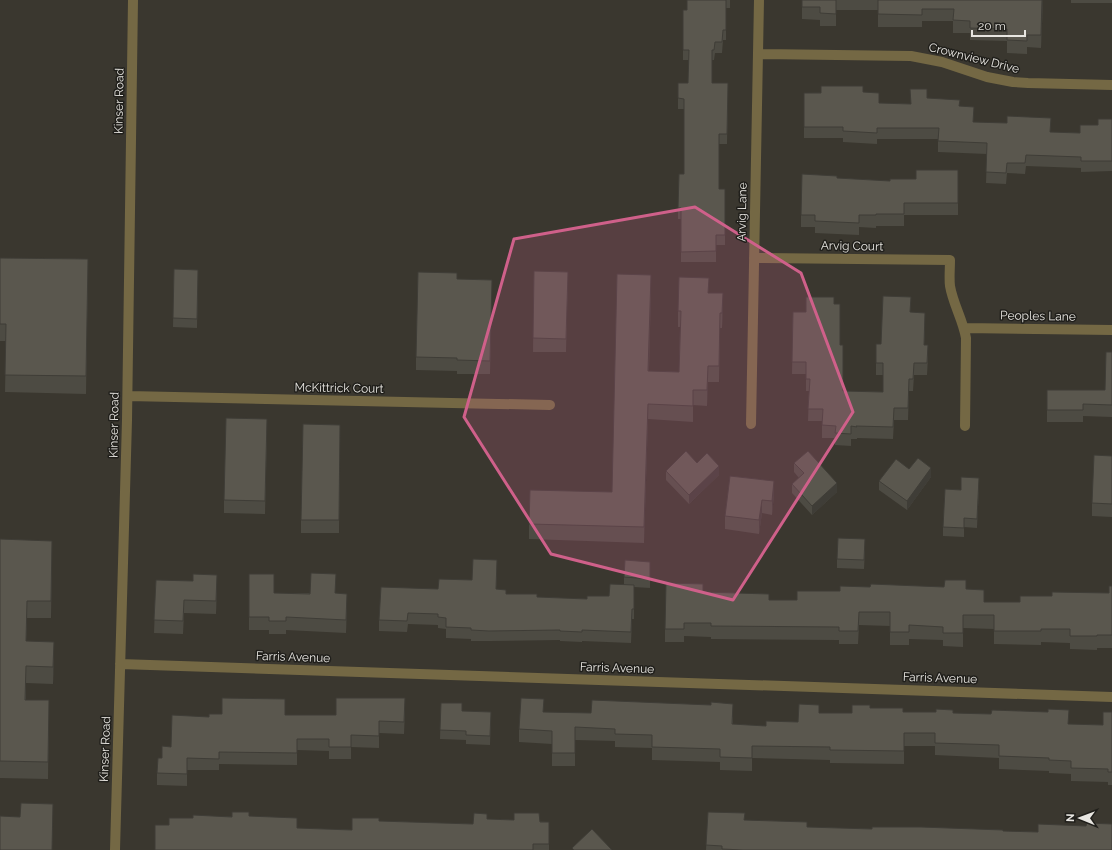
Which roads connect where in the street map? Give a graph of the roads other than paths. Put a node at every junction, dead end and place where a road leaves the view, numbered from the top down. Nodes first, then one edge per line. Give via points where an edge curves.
1 (134, 0) edge
2 (759, 0) edge
3 (758, 54) junction
4 (1112, 85) edge
5 (754, 258) junction
6 (964, 328) junction
7 (1112, 330) edge
8 (128, 396) junction
9 (550, 406) dead end
10 (751, 424) dead end
11 (965, 426) dead end
12 (120, 664) junction
13 (1112, 697) edge
14 (115, 850) edge

1 - 8 street, Kinser Road
2 - 3 street, Arvig Lane
3 - 4 street, Crownview Drive via 911,56 1013,82
3 - 5 street, Arvig Lane
5 - 6 street, Arvig Court via 950,260 950,285
5 - 10 street, Arvig Lane
6 - 7 street, Peoples Lane
6 - 11 street
8 - 9 street, McKittrick Court
8 - 12 street, Kinser Road
12 - 13 street, Farris Avenue
12 - 14 street, Kinser Road

